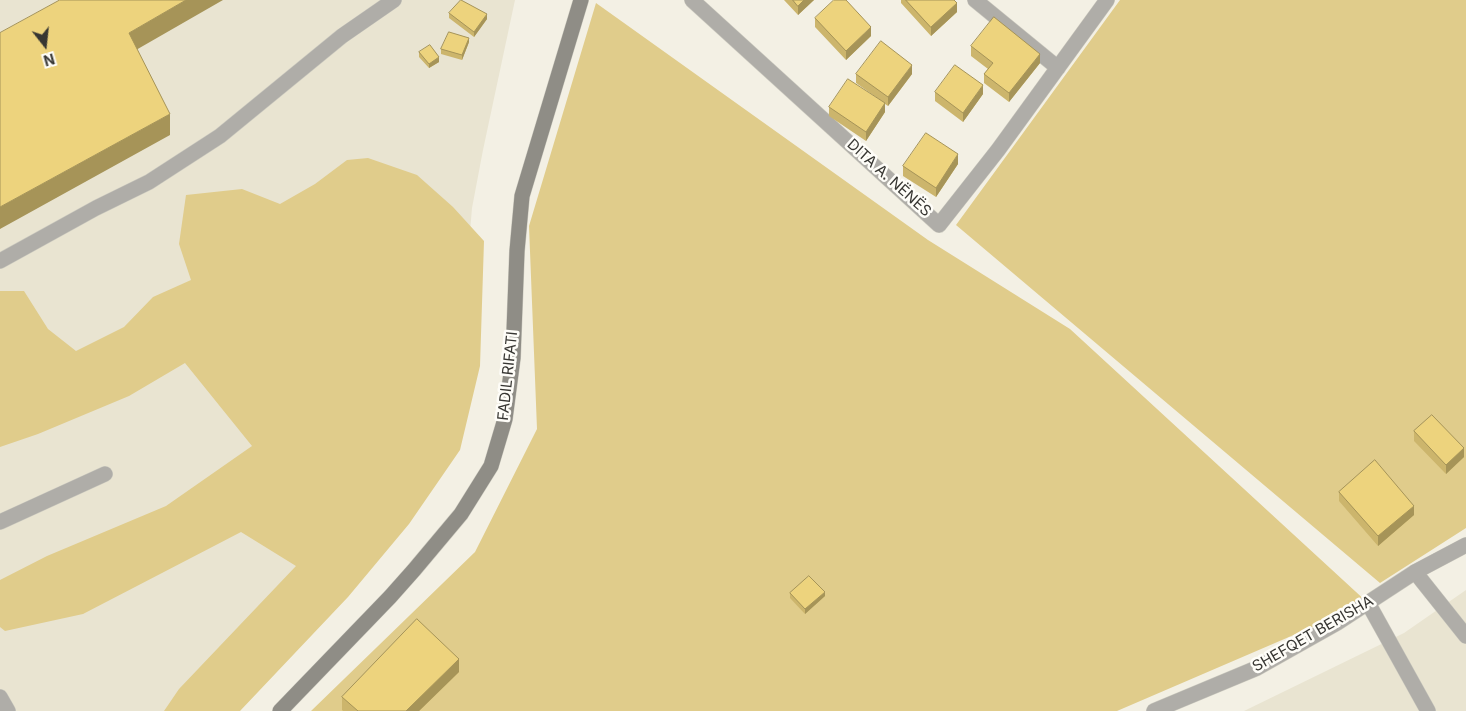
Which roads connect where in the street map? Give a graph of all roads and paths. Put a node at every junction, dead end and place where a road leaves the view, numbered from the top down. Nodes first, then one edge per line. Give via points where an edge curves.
1 (394, 0) edge
2 (581, 0) edge
3 (692, 0) edge
4 (975, 0) edge
5 (1107, 0) edge
6 (1058, 68) junction
7 (0, 261) edge
8 (105, 474) dead end
9 (0, 522) edge
10 (1466, 545) edge
11 (1415, 572) junction
12 (1368, 603) junction
13 (1466, 636) edge
14 (0, 697) edge
15 (8, 711) edge
16 (280, 711) edge
17 (1154, 711) edge
18 (1428, 711) edge

1 - 7 street via 342,36 220,136 149,182
2 - 16 street, FADIL RIFATI via 522,196 513,358 505,419 491,466 461,514 390,597
3 - 6 street, DITA A. NËNËS via 940,225
4 - 6 street
5 - 6 street, DITA A. NËNËS
8 - 9 street
10 - 11 street, SHEFQET BERISHA
11 - 12 street, SHEFQET BERISHA
11 - 13 street
12 - 17 street, SHEFQET BERISHA via 1257,668
12 - 18 street
14 - 15 street

